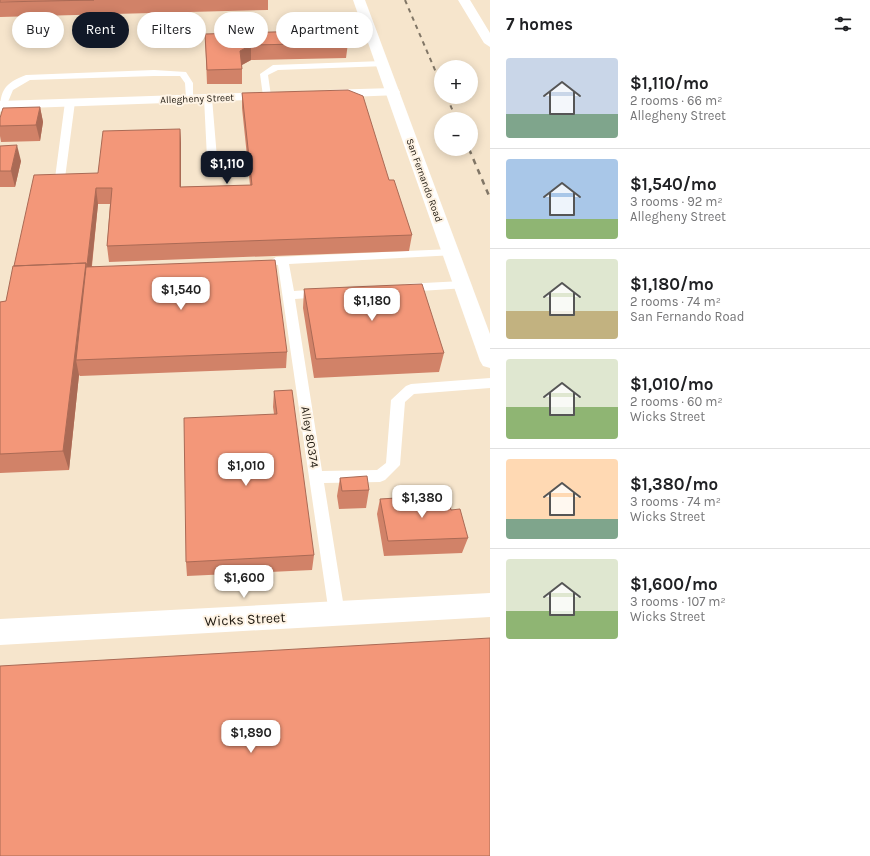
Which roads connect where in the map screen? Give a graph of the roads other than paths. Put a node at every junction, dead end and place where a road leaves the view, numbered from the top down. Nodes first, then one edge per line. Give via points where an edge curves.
1 (359, 0) edge
2 (464, 0) edge
3 (486, 29) edge
4 (490, 43) edge
5 (383, 64) junction
6 (393, 92) junction
7 (314, 94) edge
8 (267, 96) junction
9 (283, 96) edge
10 (190, 98) junction
11 (208, 98) junction
12 (70, 102) junction
13 (1, 106) edge
14 (212, 158) dead end
15 (60, 178) edge
16 (451, 253) junction
17 (284, 261) junction
18 (261, 262) edge
19 (462, 285) junction
20 (396, 289) edge
21 (334, 292) edge
22 (288, 294) junction
23 (490, 361) edge
24 (490, 383) edge
25 (316, 477) junction
26 (490, 605) edge
27 (337, 614) junction
28 (0, 632) edge

1 - 5 street, San Fernando Road
2 - 3 street
3 - 4 street
5 - 6 street, San Fernando Road
5 - 8 lane via 276,68 264,74
6 - 7 street
6 - 16 street, San Fernando Road
8 - 9 street, Allegheny Street
8 - 11 street, Allegheny Street
10 - 11 street, Allegheny Street
10 - 12 street, Allegheny Street
10 - 13 lane via 189,83 183,74 154,72 29,77 9,87
11 - 14 lane
12 - 13 street, Allegheny Street
12 - 15 lane
16 - 17 lane
16 - 19 street, San Fernando Road
17 - 18 lane
17 - 22 lane, Alley 80374
19 - 20 lane
19 - 23 street, San Fernando Road
21 - 22 lane
22 - 25 lane, Alley 80374
24 - 25 lane via 411,389 398,400 393,466 380,476
25 - 27 lane, Alley 80374
26 - 27 street, Wicks Street
27 - 28 street, Wicks Street

